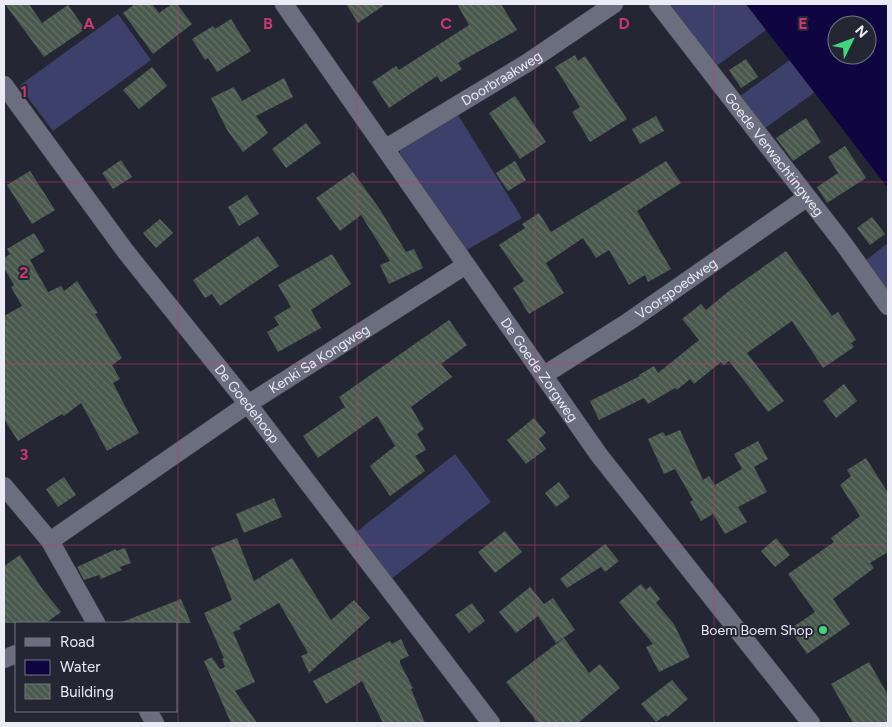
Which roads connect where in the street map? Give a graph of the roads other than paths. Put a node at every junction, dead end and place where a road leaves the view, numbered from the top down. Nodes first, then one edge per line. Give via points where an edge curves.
1 (284, 4) edge
2 (614, 4) edge
3 (658, 4) edge
4 (4, 85) edge
5 (386, 148) junction
6 (806, 198) junction
7 (466, 266) junction
8 (888, 306) edge
9 (544, 375) junction
10 (248, 404) junction
11 (4, 486) edge
12 (50, 541) junction
13 (90, 621) edge
14 (149, 712) edge
15 (155, 723) edge
16 (491, 723) edge
17 (811, 723) edge

1 - 5 street, De Goede Zorgweg
2 - 5 street, Doorbraakweg via 527,63
3 - 6 street, Goede Verwachtingweg
4 - 10 street, De Goedehoop via 126,252
5 - 7 street, De Goede Zorgweg
6 - 8 street, Goede Verwachtingweg
6 - 9 street, Voorspoedweg via 628,322
7 - 9 street, De Goede Zorgweg
7 - 10 street, Kenki Sa Kongweg
9 - 17 street, De Goede Zorgweg via 618,481
10 - 12 street, Kenki Sa Kongweg
10 - 16 street, De Goedehoop
11 - 12 street
12 - 13 street
14 - 15 street

